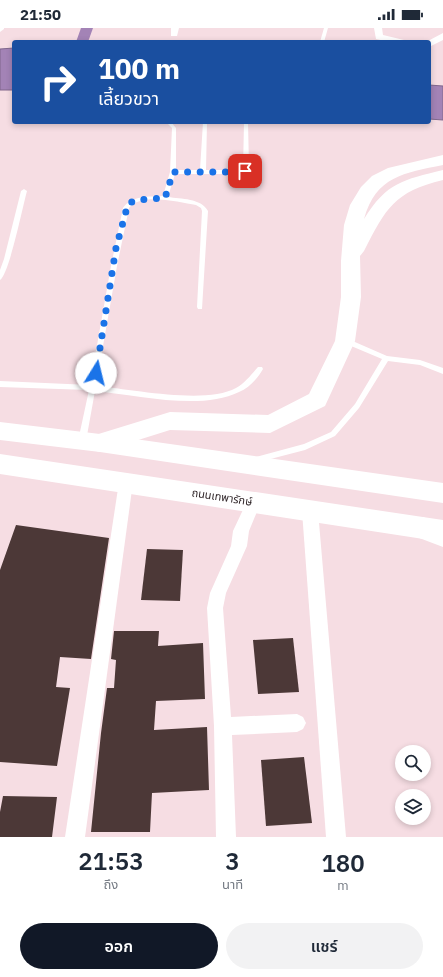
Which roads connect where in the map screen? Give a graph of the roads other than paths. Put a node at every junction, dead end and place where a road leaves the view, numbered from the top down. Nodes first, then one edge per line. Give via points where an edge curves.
1 (326, 28) edge
2 (378, 28) edge
3 (443, 36) edge
4 (323, 40) edge
5 (392, 40) edge
6 (431, 43) edge
7 (167, 124) edge
8 (205, 124) edge
9 (246, 124) edge
10 (443, 160) edge
11 (173, 172) junction
12 (203, 172) junction
13 (443, 175) edge
14 (24, 191) dead end
15 (165, 198) junction
16 (350, 261) junction
17 (0, 278) edge
18 (200, 307) dead end
19 (345, 340) junction
20 (386, 358) junction
21 (260, 369) dead end
22 (443, 371) edge
23 (0, 384) edge
24 (94, 388) junction
25 (0, 431) edge
26 (91, 442) junction
27 (239, 464) junction
28 (0, 466) edge
29 (126, 482) junction
30 (443, 493) edge
31 (254, 502) junction
32 (310, 511) junction
33 (436, 532) edge
34 (297, 723) dead end
35 (223, 726) junction
36 (75, 837) edge
37 (226, 837) edge
38 (336, 837) edge

1 - 4 lane
2 - 5 street via 379,37
3 - 6 street
7 - 11 lane via 174,128
8 - 12 lane
9 - 12 lane via 245,171
10 - 16 main road via 394,172 378,180 367,191 359,204 353,224
11 - 12 lane
11 - 15 lane
13 - 16 main road via 408,185 392,193 374,215
14 - 17 lane
15 - 18 lane via 198,204 205,211
15 - 24 lane via 136,200 126,208 116,248
16 - 19 main road via 351,297
19 - 20 lane
19 - 26 main road via 317,400 270,424 170,421
20 - 22 lane via 420,363
20 - 27 lane via 357,406 333,434 305,447
21 - 24 lane via 248,383 235,391 210,398
23 - 24 lane
24 - 26 lane
25 - 26 main road
26 - 27 main road
27 - 30 main road
28 - 29 main road, ถนนเทพารักษ์
29 - 31 main road, ถนนเทพารักษ์
29 - 36 street
31 - 32 main road, ถนนเทพารักษ์
31 - 35 street via 241,531 239,546 218,593 215,608
32 - 33 main road, ถนนเทพารักษ์
32 - 38 street
34 - 35 street
35 - 37 street

